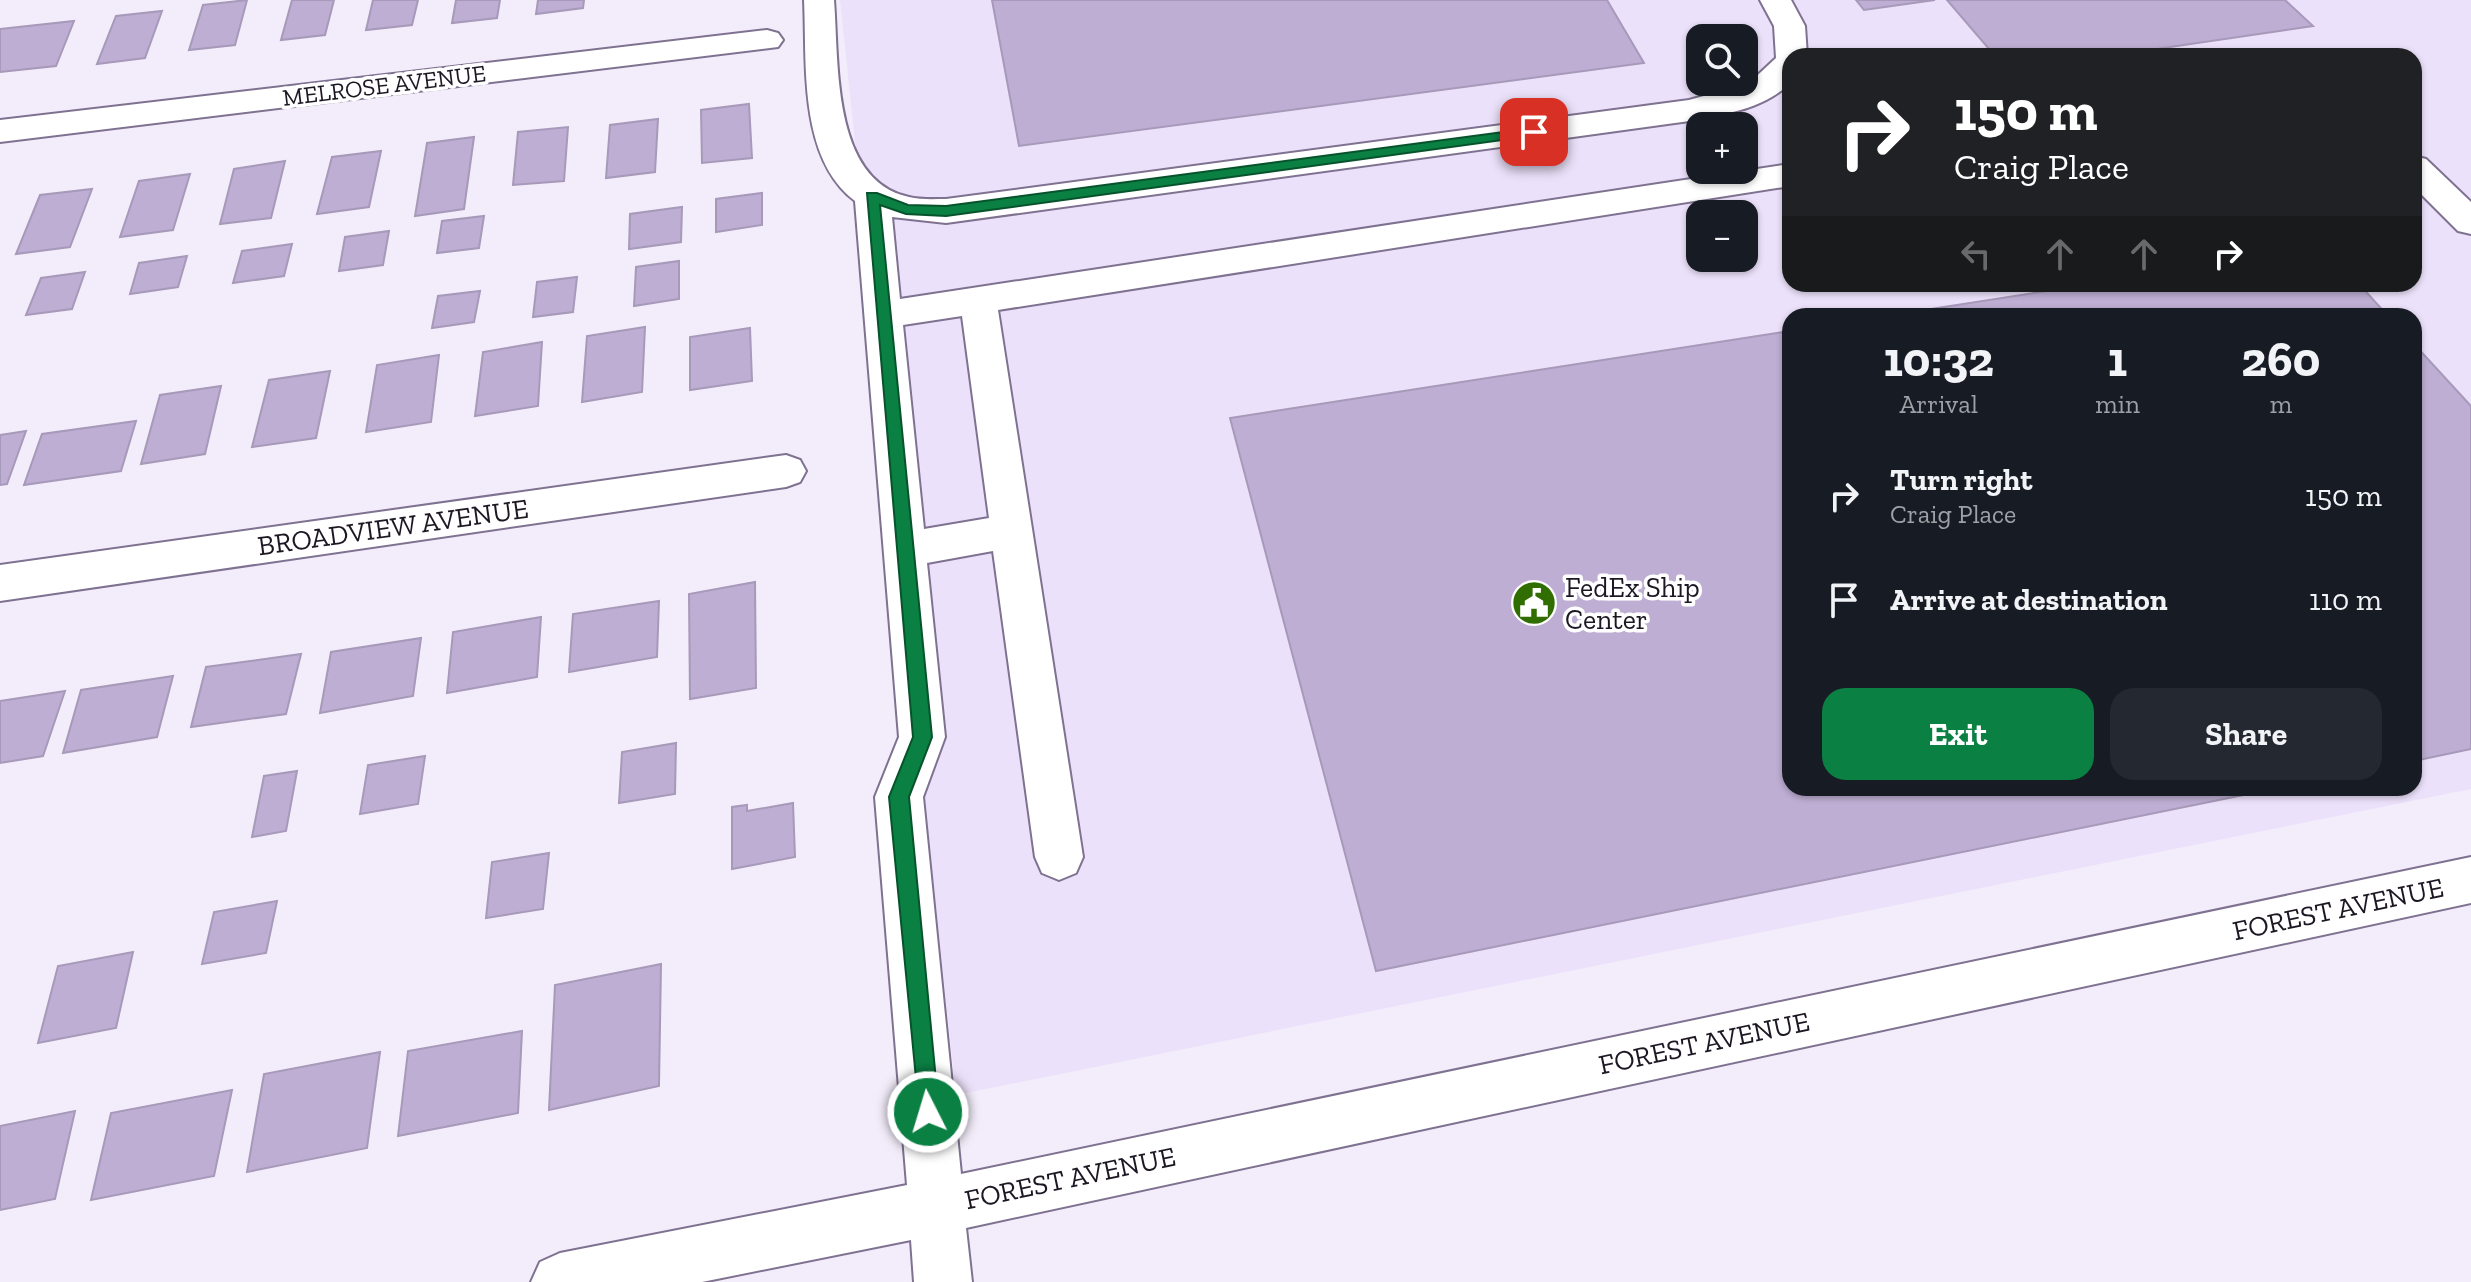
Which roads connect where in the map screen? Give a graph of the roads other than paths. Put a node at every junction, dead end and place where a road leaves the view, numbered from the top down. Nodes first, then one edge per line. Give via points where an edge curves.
1 (819, 0) edge
2 (1775, 0) edge
3 (767, 40) dead end
4 (1791, 48) edge
5 (1782, 70) edge
6 (0, 131) edge
7 (2422, 175) edge
8 (1782, 176) edge
9 (872, 196) junction
10 (2471, 222) edge
11 (978, 301) junction
12 (883, 315) junction
13 (786, 471) dead end
14 (1012, 531) junction
15 (904, 550) junction
16 (0, 583) edge
17 (1059, 857) dead end
18 (2469, 884) edge
19 (937, 1207) junction
20 (560, 1282) edge
21 (943, 1282) edge

1 - 9 street via 830,126 853,181
2 - 4 street via 1787,16
3 - 6 street, MELROSE AVENUE
5 - 9 street via 1756,94 1689,111 962,209 906,209
7 - 10 street
8 - 11 street
9 - 12 street
11 - 12 street
11 - 14 street
12 - 15 street
13 - 16 street, BROADVIEW AVENUE
14 - 15 street
14 - 17 street
15 - 19 street via 922,737 899,797
18 - 19 street, FOREST AVENUE
19 - 20 street, FOREST AVENUE
19 - 21 street

